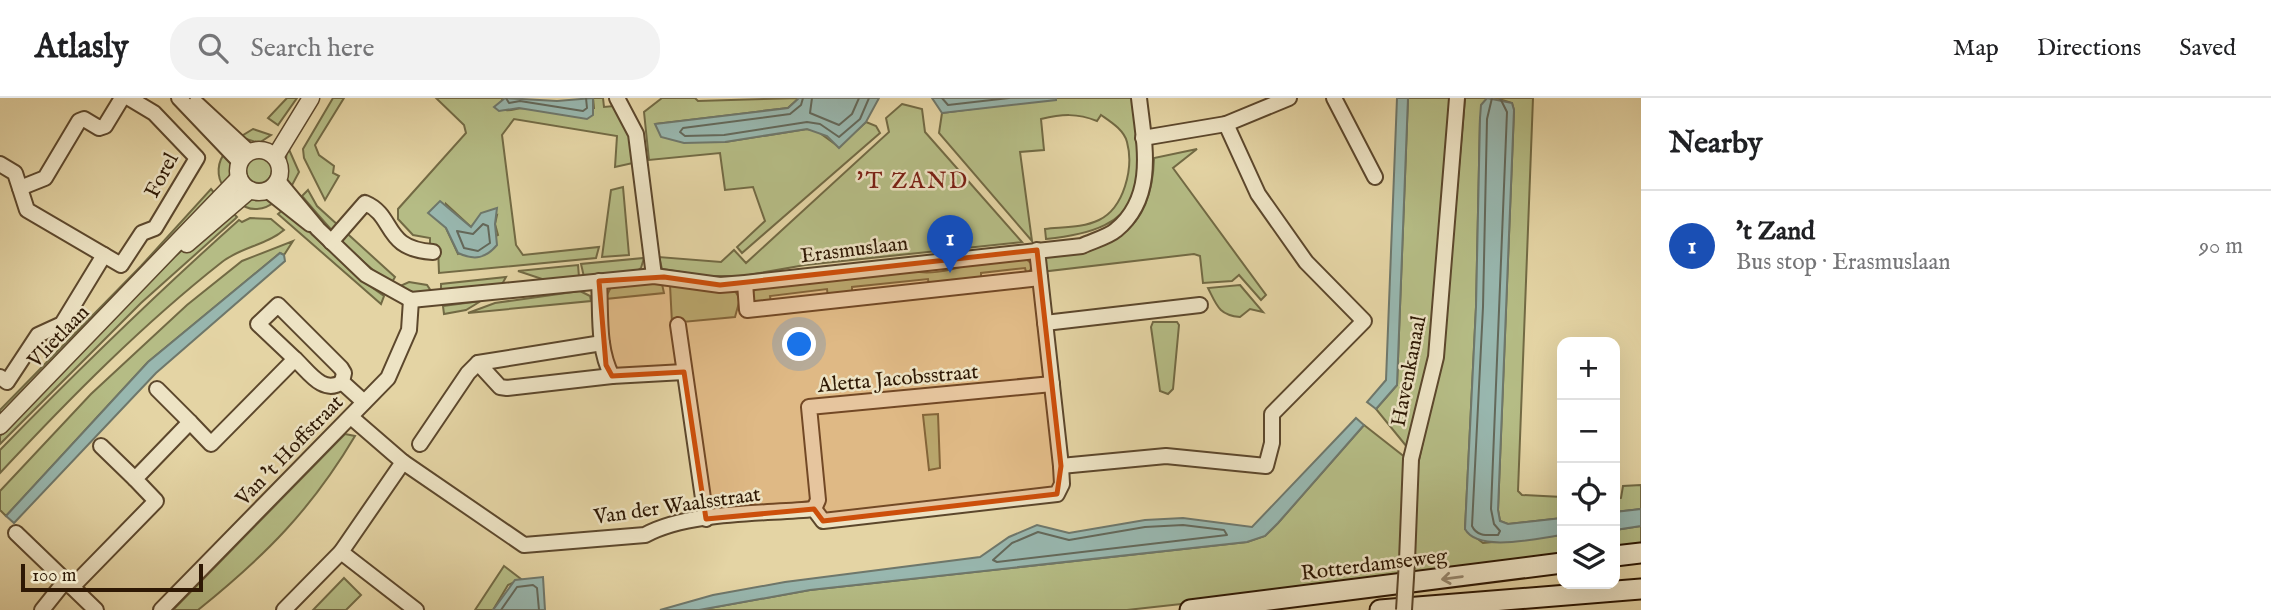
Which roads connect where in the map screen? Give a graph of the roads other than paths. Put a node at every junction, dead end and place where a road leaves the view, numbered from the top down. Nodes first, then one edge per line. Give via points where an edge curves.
1 (122, 98) edge
2 (129, 98) edge
3 (179, 98) edge
4 (190, 98) edge
5 (301, 98) edge
6 (311, 98) edge
7 (617, 98) edge
8 (1139, 98) edge
9 (1289, 98) edge
10 (1334, 98) edge
11 (1457, 98) edge
12 (1226, 124) junction
13 (1143, 138) junction
14 (253, 165) junction
15 (1, 166) edge
16 (1375, 177) dead end
17 (273, 185) junction
18 (20, 188) junction
19 (331, 242) junction
20 (1037, 250) junction
21 (433, 252) dead end
22 (104, 255) junction
23 (653, 276) junction
24 (1040, 278) junction
25 (599, 281) junction
26 (745, 283) junction
27 (411, 300) junction
28 (1200, 305) dead end
29 (1045, 323) junction
30 (678, 325) dead end
31 (602, 343) junction
32 (295, 359) junction
33 (478, 363) junction
34 (684, 372) junction
35 (612, 376) junction
36 (0, 377) edge
37 (342, 382) junction
38 (1052, 384) junction
39 (157, 389) dead end
40 (364, 402) junction
41 (351, 417) junction
42 (190, 422) junction
43 (0, 425) edge
44 (420, 444) dead end
45 (101, 446) dead end
46 (403, 463) junction
47 (1061, 466) junction
48 (135, 479) junction
49 (814, 509) junction
50 (706, 519) junction
51 (16, 533) dead end
52 (341, 552) junction
53 (1641, 553) edge
54 (1620, 555) edge
55 (1557, 564) edge
56 (69, 583) junction
57 (1641, 589) edge
58 (42, 610) edge
59 (96, 610) edge
60 (161, 610) edge
61 (284, 610) edge
62 (416, 610) edge
63 (1190, 610) edge
64 (1380, 610) edge
65 (1404, 610) edge

1 - 18 street via 105,126 79,121 45,178
2 - 22 street, Forel via 154,113 197,158 155,228 142,233 121,265
3 - 14 street
4 - 14 street
5 - 14 street, Vlietlaan
6 - 14 street, Vlietlaan
7 - 23 street via 636,134
8 - 13 street, Erasmuslaan
9 - 12 street
10 - 16 street
11 - 65 street, Havenkanaal, bridge via 1436,357 1411,459
12 - 13 street
12 - 47 street via 1258,194 1306,262 1364,321 1272,415 1266,466 1166,456
13 - 20 street, Erasmuslaan via 1146,179 1134,208 1116,231 1082,246
14 - 17 street
14 - 17 street via 280,168
14 - 43 street, Vlietlaan
15 - 18 street via 15,173
17 - 19 street via 304,222
18 - 22 street via 27,210
19 - 21 street via 365,203 376,209 403,246
19 - 27 street via 366,275
20 - 24 street
20 - 26 street, Erasmuslaan
22 - 36 street via 62,324 38,335 7,382
23 - 25 street, Erasmuslaan
23 - 26 street, Erasmuslaan via 720,285
24 - 26 street via 747,310
24 - 29 street
25 - 27 street, Erasmuslaan
25 - 31 street
27 - 40 street, Van 't Hoffstraat via 403,349 388,378
28 - 29 street
29 - 38 street
30 - 34 street
31 - 33 street
31 - 35 street
32 - 37 street via 324,387 334,388
32 - 37 street via 258,324 278,304 341,368
32 - 42 street via 211,444
33 - 35 street via 499,387 508,388
33 - 44 street
34 - 35 street
34 - 50 street
37 - 40 street
38 - 47 street
38 - 49 street, Aletta Jacobsstraat via 809,407 818,500
39 - 42 street
40 - 41 street, Van 't Hoffstraat
41 - 46 street, Van der Waalsstraat
41 - 60 street, Van 't Hoffstraat
42 - 48 street
45 - 48 street
46 - 50 street, Van der Waalsstraat via 524,545 645,535
46 - 52 street
47 - 49 street, Van der Waalsstraat via 1062,484 1057,494 1041,497 823,521
48 - 56 street via 156,501
49 - 50 street, Van der Waalsstraat
51 - 56 street
52 - 61 street
52 - 62 street
53 - 54 main road
55 -> 63 main road, Rotterdamseweg
56 - 58 street
56 - 59 street
57 - 64 main road

